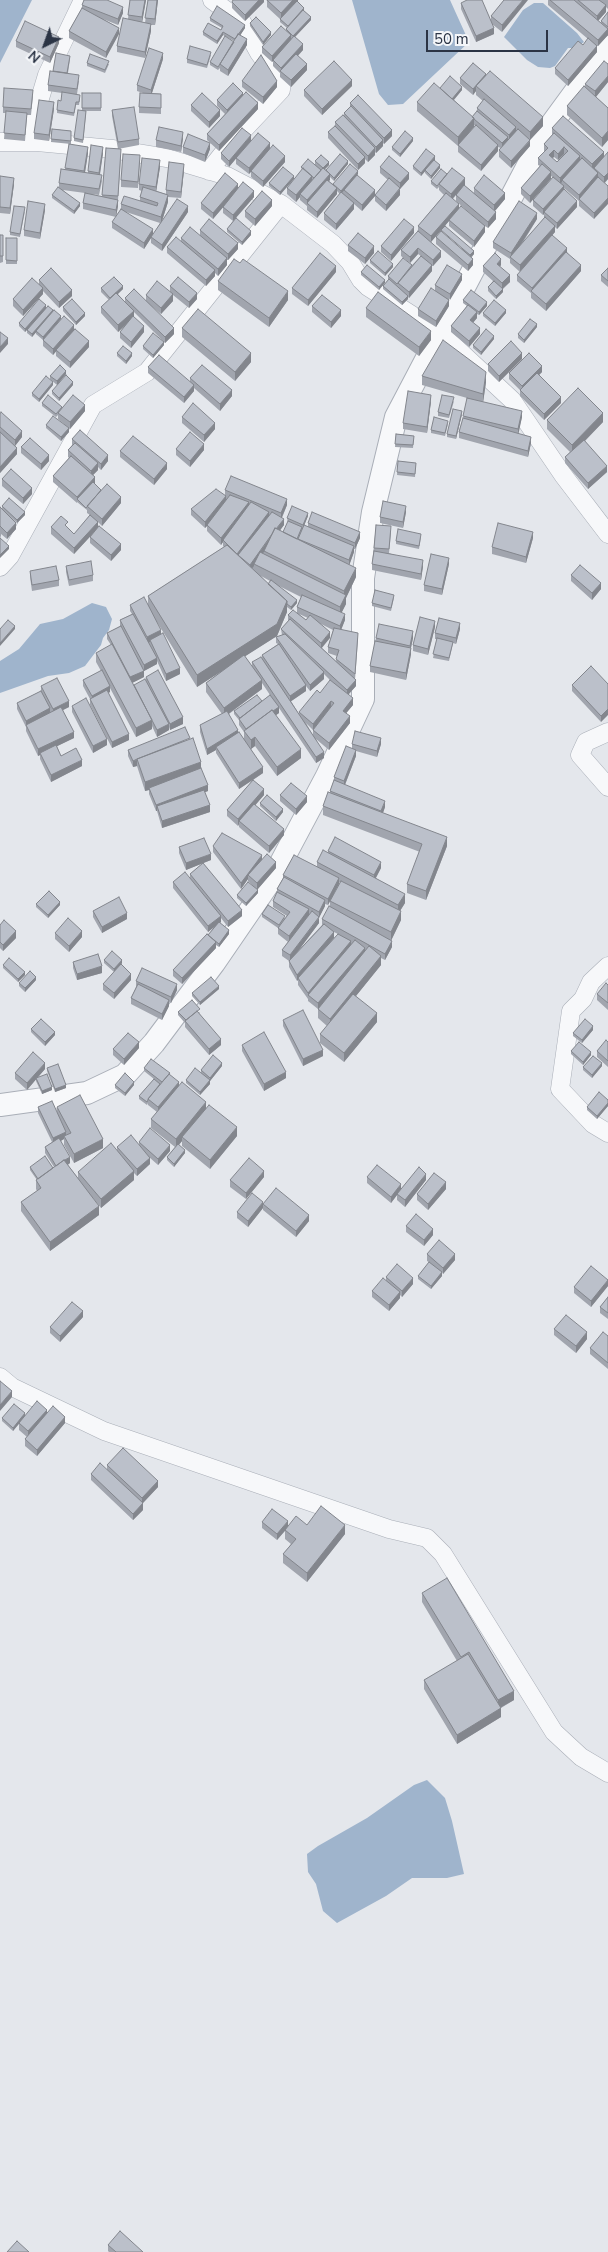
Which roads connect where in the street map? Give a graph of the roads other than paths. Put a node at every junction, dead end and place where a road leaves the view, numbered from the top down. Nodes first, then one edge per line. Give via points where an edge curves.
1 (83, 0) edge
2 (212, 0) edge
3 (608, 47) edge
4 (0, 142) edge
5 (27, 142) junction
6 (209, 171) junction
7 (281, 204) junction
8 (440, 333) junction
9 (608, 534) edge
10 (0, 567) edge
11 (608, 732) edge
12 (608, 787) edge
13 (608, 966) edge
14 (0, 1105) edge
15 (608, 1133) edge
16 (0, 1377) edge
17 (608, 1773) edge

1 - 5 street via 47,75
2 - 6 street via 242,22 280,83 281,90
3 - 8 street via 545,133
4 - 5 street
5 - 6 street via 112,149 167,158
6 - 7 street via 227,176
7 - 8 street via 333,244 368,287
7 - 10 street via 147,372 93,405 10,556
8 - 9 street via 512,400
8 - 14 street via 396,417 373,512 363,578 363,699 275,874 214,963 154,1043 125,1075 87,1093
11 - 12 street via 586,742 580,755
13 - 15 street via 591,982 583,999 571,1011 560,1089 593,1124
16 - 17 street via 104,1431 388,1529 427,1538 443,1554 554,1732 581,1757

